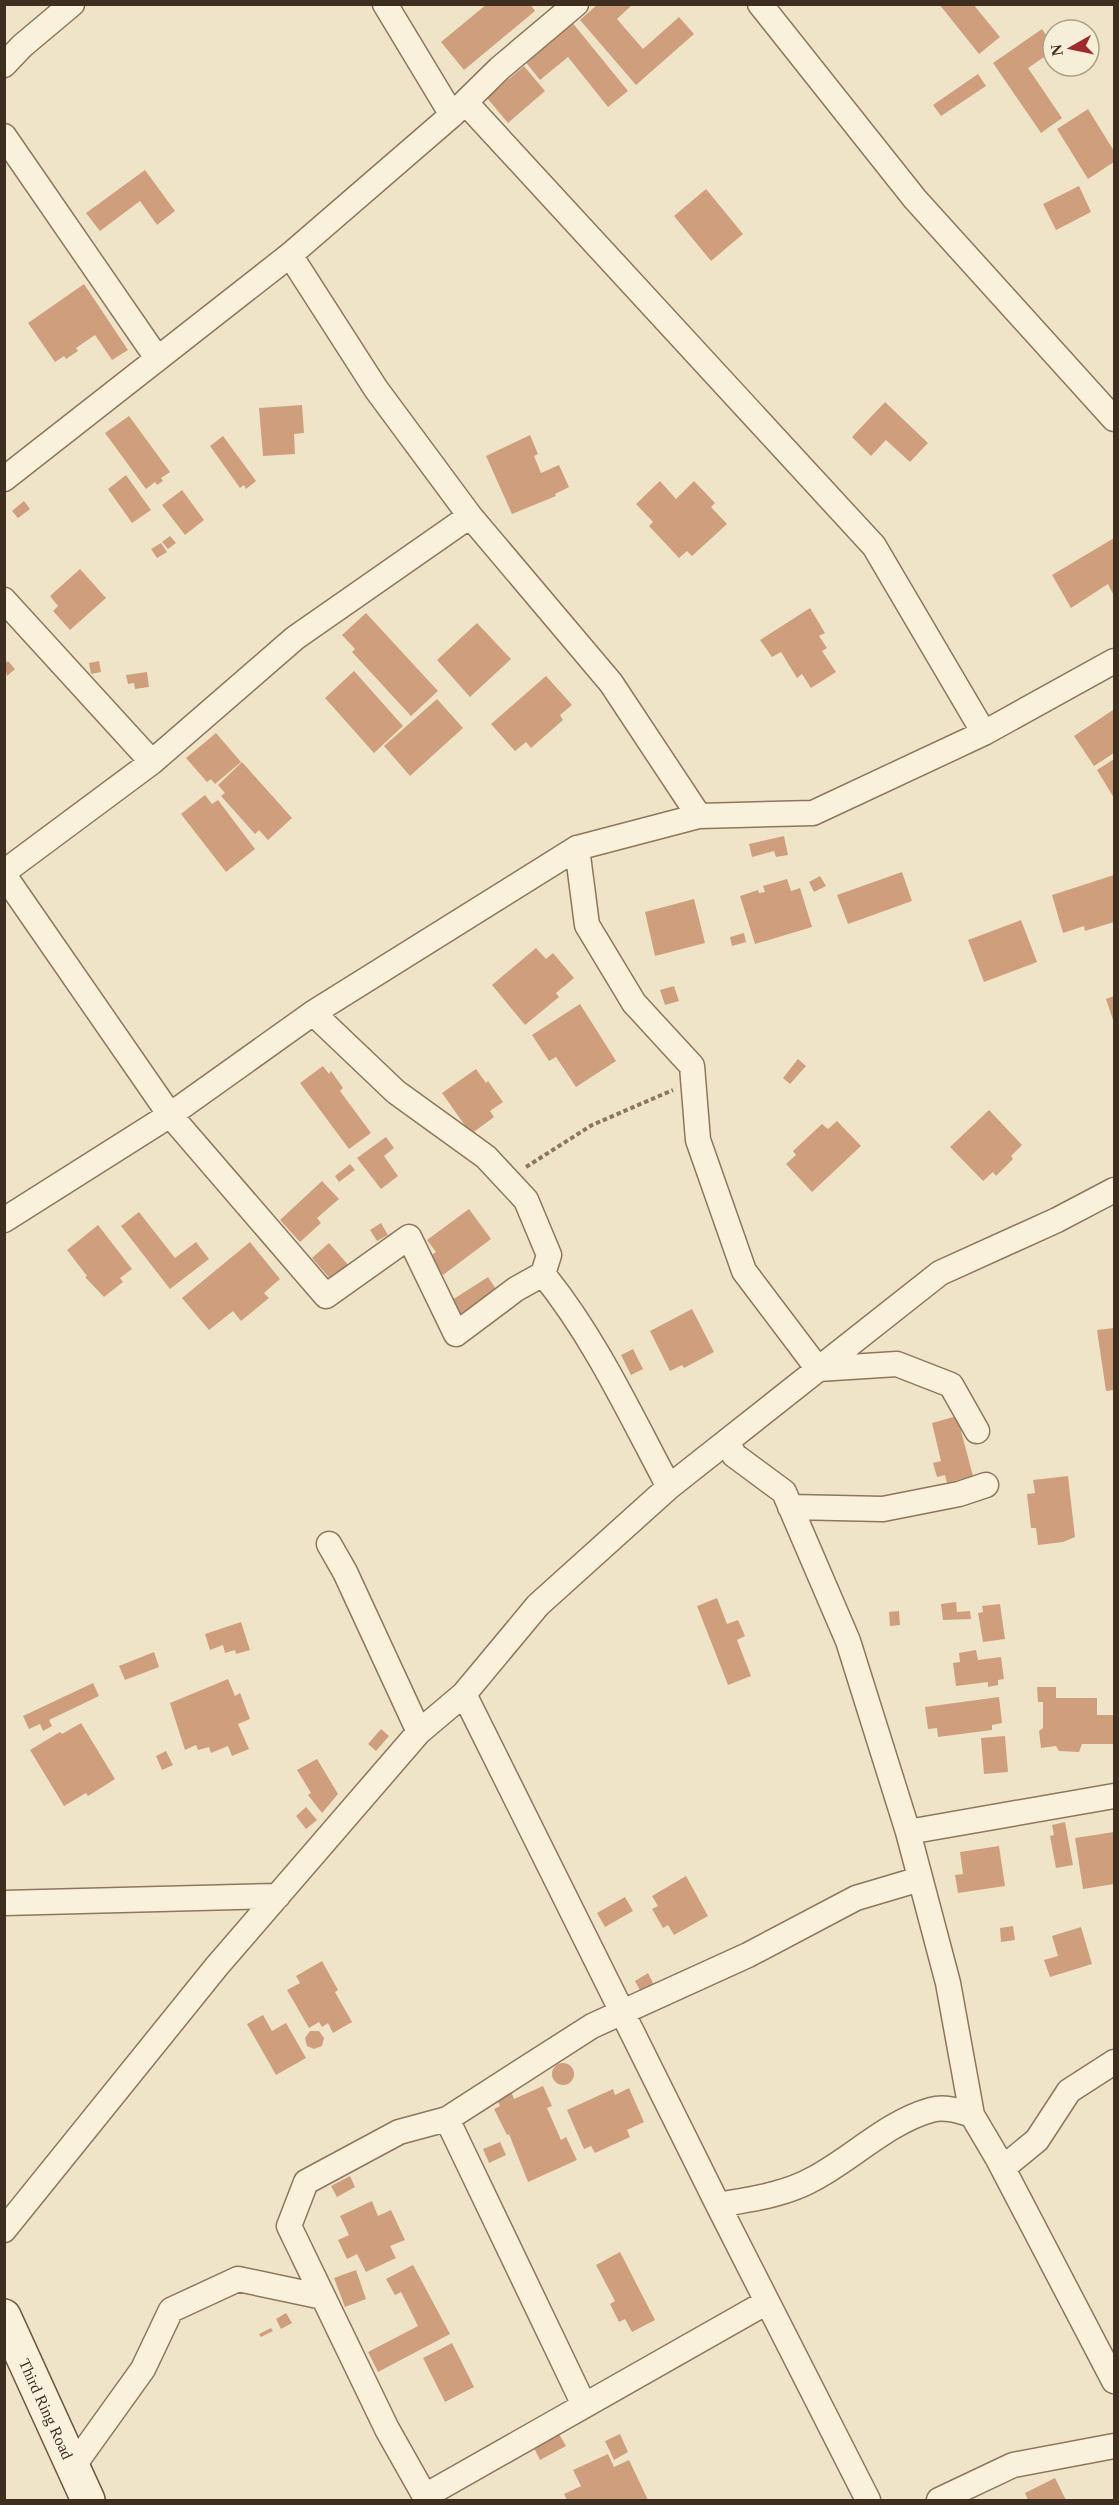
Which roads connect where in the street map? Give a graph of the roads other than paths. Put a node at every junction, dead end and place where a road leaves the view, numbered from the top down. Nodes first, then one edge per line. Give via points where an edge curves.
1 (72, 4) edge
2 (385, 4) edge
3 (576, 4) edge
4 (760, 4) edge
5 (4, 65) edge
6 (459, 109) junction
7 (4, 136) edge
8 (290, 255) junction
9 (158, 358) junction
10 (1114, 419) edge
11 (4, 479) edge
12 (470, 516) junction
13 (4, 600) edge
14 (1114, 661) edge
15 (984, 733) junction
16 (152, 762) junction
17 (699, 816) junction
18 (577, 848) junction
19 (4, 874) edge
20 (313, 1013) junction
21 (170, 1115) junction
22 (1114, 1190) edge
23 (4, 1220) edge
24 (543, 1274) junction
25 (818, 1369) junction
26 (977, 1431) dead end
27 (728, 1442) junction
28 (986, 1485) dead end
29 (669, 1487) junction
30 (790, 1507) junction
31 (329, 1544) dead end
32 (464, 1694) junction
33 (419, 1732) junction
34 (1114, 1796) edge
35 (908, 1832) junction
36 (920, 1879) junction
37 (278, 1896) junction
38 (4, 1903) edge
39 (622, 2014) junction
40 (1114, 2062) edge
41 (972, 2115) junction
42 (447, 2119) junction
43 (1003, 2168) junction
44 (718, 2205) junction
45 (4, 2230) edge
46 (323, 2297) junction
47 (767, 2302) junction
48 (4, 2316) edge
49 (1114, 2381) edge
50 (584, 2405) junction
51 (1114, 2446) edge
52 (72, 2468) junction
53 (426, 2498) edge
54 (88, 2500) edge
55 (868, 2500) edge
56 (939, 2500) edge

1 - 5 street
2 - 6 street
3 - 6 street via 500,68
4 - 10 street via 915,199
6 - 8 street
6 - 15 street via 874,546
7 - 9 street
8 - 9 street
8 - 12 street via 376,389
9 - 11 street
12 - 16 street via 295,639
12 - 17 street via 611,683
13 - 16 street
14 - 15 street
15 - 17 street via 813,813
16 - 19 street
17 - 18 street
18 - 20 street
18 - 25 street via 587,925 634,1004 692,1066 698,1140 744,1271
19 - 21 street
20 - 21 street
20 - 24 street via 396,1092 486,1157 526,1200 549,1255
21 - 23 street
21 - 24 street via 326,1296 409,1237 456,1334
22 - 25 street via 1057,1221 940,1273
24 - 29 street via 604,1364
25 - 26 street via 897,1364 951,1385
25 - 27 street
27 - 29 street
27 - 30 street via 734,1455 784,1492
28 - 30 street via 883,1509
29 - 32 street via 538,1605
30 - 35 street via 848,1641
31 - 33 street
32 - 33 street
32 - 39 street
33 - 37 street
34 - 35 street
35 - 36 street
36 - 39 street via 856,1898 748,1955
36 - 41 street via 948,1983
37 - 38 street
37 - 45 street via 216,1966
39 - 42 street via 592,2026
39 - 44 street
40 - 43 street via 1069,2091 1037,2140
41 - 43 street
41 - 44 street via 932,2109 892,2128 816,2178 782,2193
42 - 46 street via 399,2132 306,2182 289,2226
42 - 50 street
43 - 49 street
44 - 47 street
46 - 52 street via 238,2279 171,2310 143,2369
46 - 53 street via 387,2430
47 - 50 street
47 - 55 street
48 - 52 street, Third Ring Road
50 - 53 street
51 - 56 street via 1013,2465
52 - 54 street, Third Ring Road

